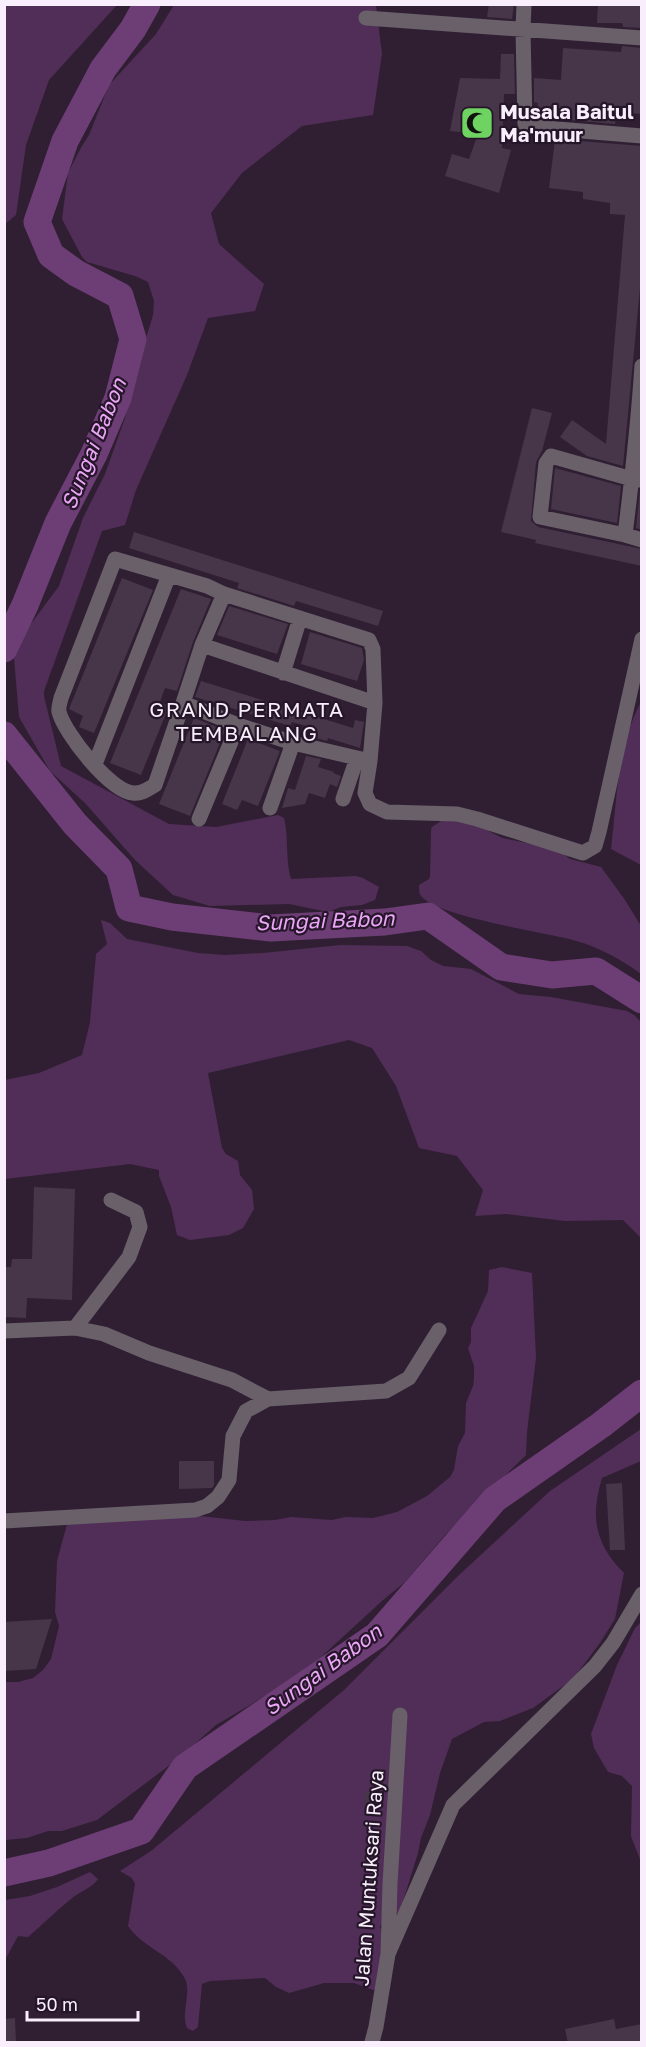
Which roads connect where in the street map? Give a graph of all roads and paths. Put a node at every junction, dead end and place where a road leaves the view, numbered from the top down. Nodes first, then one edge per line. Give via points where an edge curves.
1 (407, 4) edge
2 (524, 4) edge
3 (366, 18) dead end
4 (404, 20) junction
5 (523, 30) junction
6 (642, 38) edge
7 (642, 136) edge
8 (642, 366) edge
9 (639, 444) edge
10 (637, 480) edge
11 (625, 535) junction
12 (642, 540) edge
13 (169, 575) junction
14 (224, 594) junction
15 (300, 618) junction
16 (642, 639) edge
17 (202, 645) junction
18 (283, 673) junction
19 (183, 703) junction
20 (375, 703) junction
21 (238, 724) junction
22 (293, 742) junction
23 (364, 759) junction
24 (95, 764) junction
25 (343, 799) dead end
26 (270, 808) dead end
27 (199, 819) dead end
28 (111, 1200) dead end
29 (75, 1328) junction
30 (439, 1330) dead end
31 (4, 1331) edge
32 (268, 1399) junction
33 (4, 1521) edge
34 (642, 1594) edge
35 (400, 1715) dead end
36 (388, 1954) junction
37 (372, 2043) edge

1 - 4 street
2 - 5 street
3 - 4 street
4 - 5 street
5 - 6 street
5 - 7 street via 525,124
8 - 9 street
9 - 10 street
10 - 11 street
10 - 11 street via 554,455 546,463 540,517
11 - 12 street
13 - 14 street
13 - 24 street
13 - 24 street via 115,559 110,570 59,710 74,743
14 - 15 street
14 - 17 street
15 - 18 street
15 - 20 street via 369,640 373,649
16 - 23 street via 599,832 595,846 583,853 457,814 387,812 370,804 365,793
17 - 18 street
17 - 19 street
18 - 20 street
19 - 21 street
19 - 24 street via 155,785 145,792 132,793 114,784
20 - 23 street
21 - 22 street
21 - 27 street
22 - 23 street
22 - 26 street
23 - 25 street
28 - 29 street via 136,1212 140,1227 129,1257
29 - 31 street
29 - 32 street via 104,1334 232,1380
30 - 32 street via 409,1378 386,1391
32 - 33 street via 246,1411 239,1422 232,1437 229,1480 207,1506
34 - 36 street via 595,1666 453,1805
35 - 36 street, Jalan Muntuksari Raya
36 - 37 street, Jalan Muntuksari Raya

